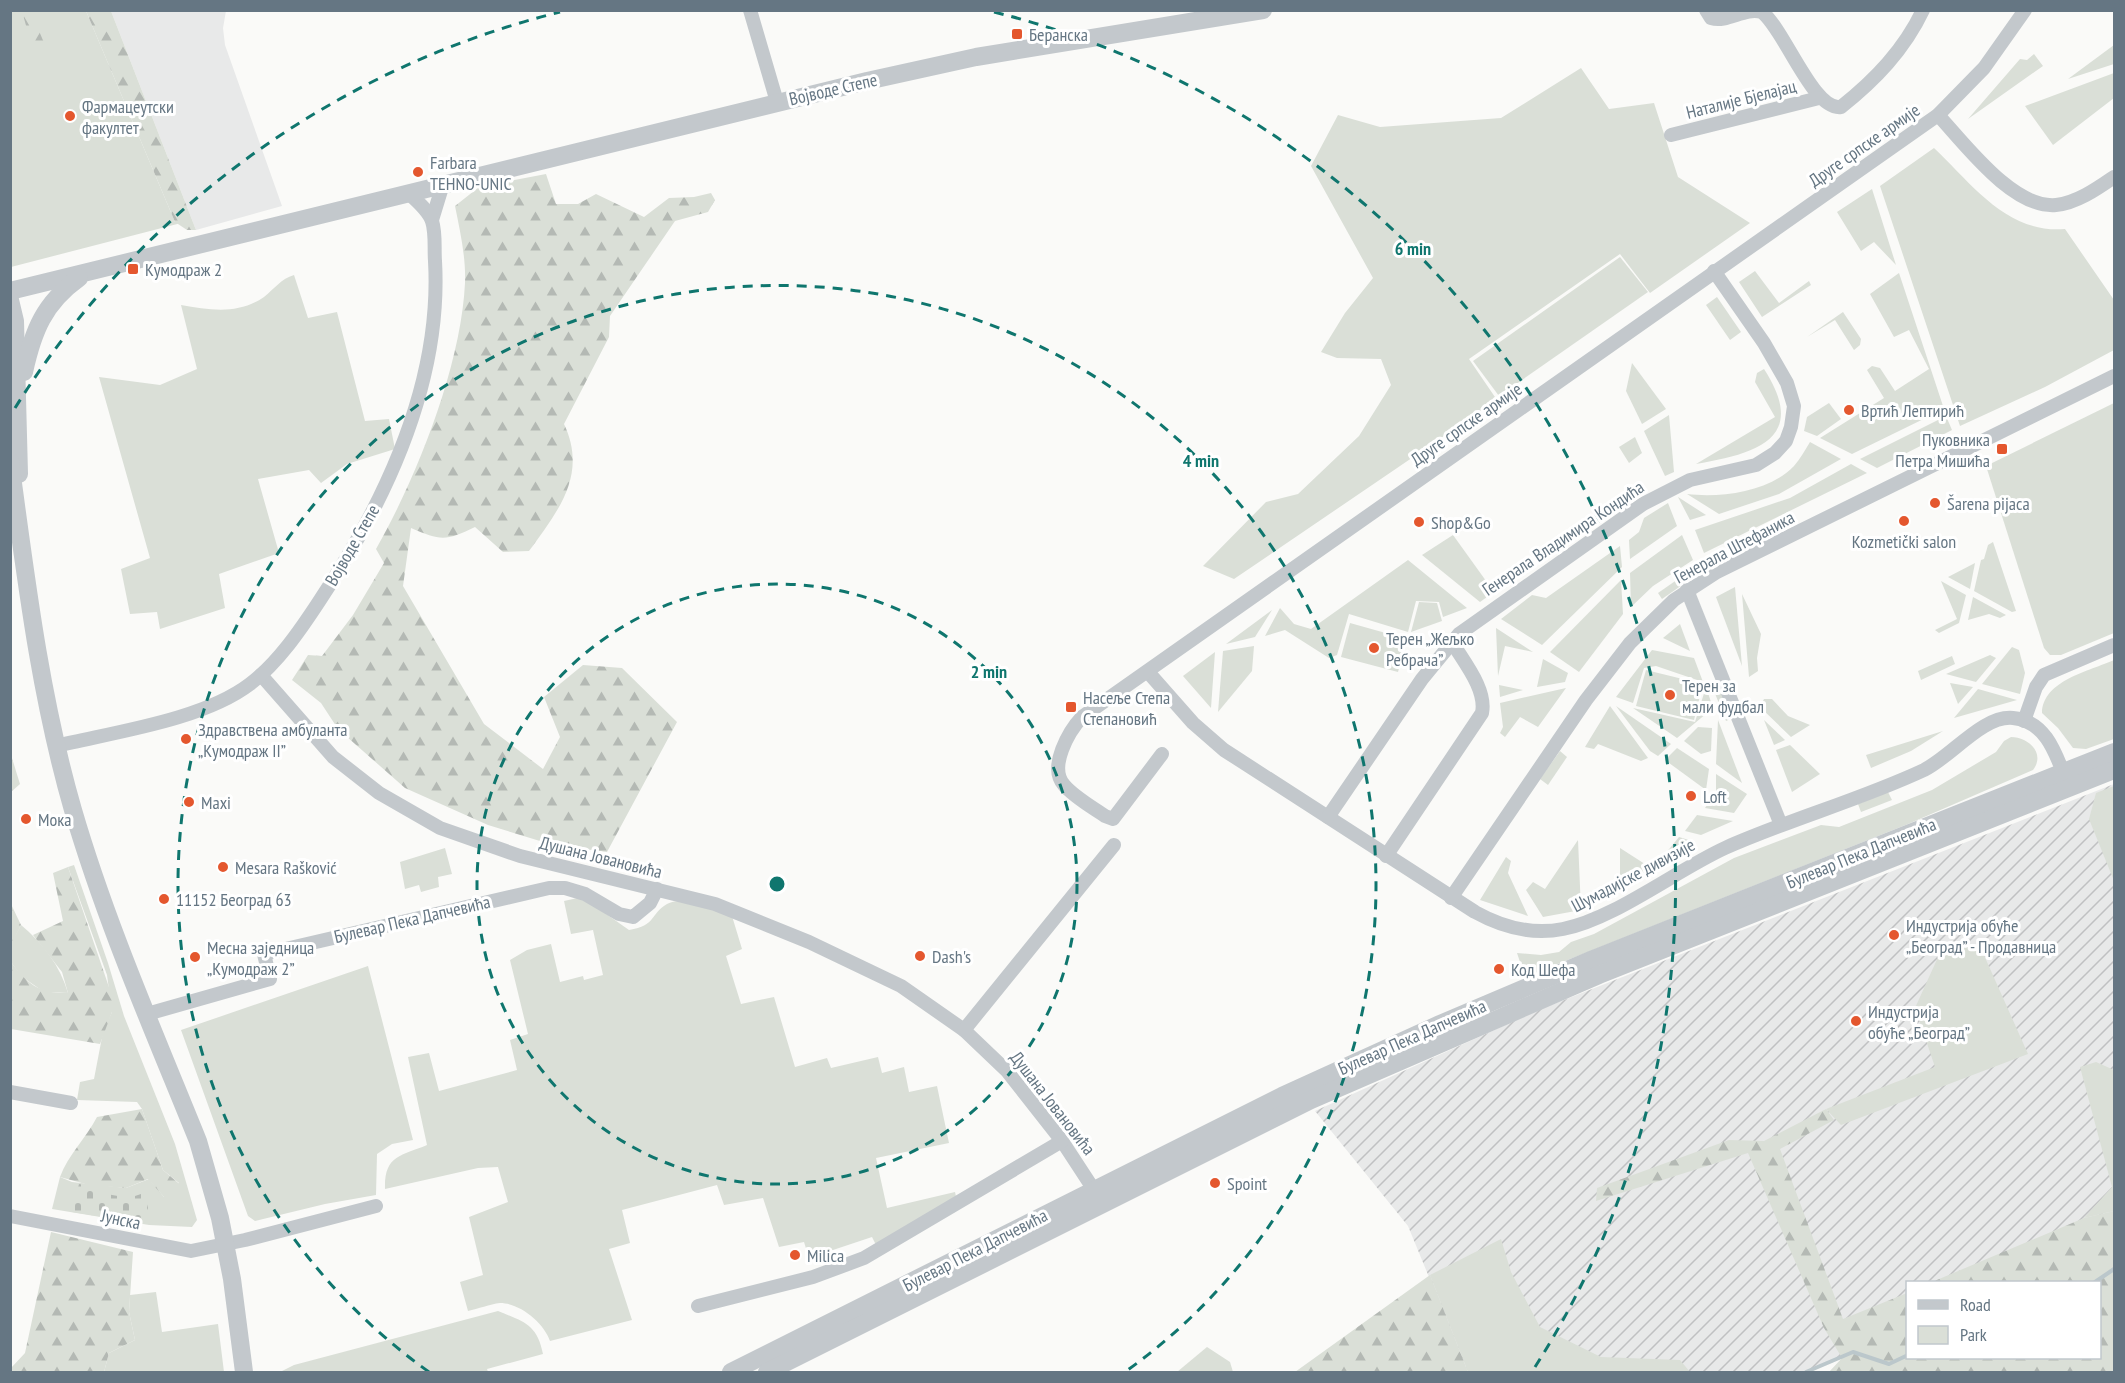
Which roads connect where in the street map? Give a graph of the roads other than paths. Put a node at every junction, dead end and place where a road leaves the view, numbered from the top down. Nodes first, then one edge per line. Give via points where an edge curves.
1 (750, 10) edge
2 (1263, 10) edge
3 (1706, 10) edge
4 (1923, 10) edge
5 (2025, 10) edge
6 (1758, 11) edge
7 (1820, 98) junction
8 (777, 102) junction
9 (1938, 115) junction
10 (1671, 135) dead end
11 (2115, 177) edge
12 (443, 184) junction
13 (408, 193) junction
14 (432, 220) junction
15 (1714, 271) junction
16 (84, 274) junction
17 (10, 291) edge
18 (10, 300) edge
19 (2115, 376) edge
20 (18, 403) junction
21 (10, 461) edge
22 (20, 536) junction
23 (1687, 590) junction
24 (1452, 642) junction
25 (2115, 645) edge
26 (1148, 672) junction
27 (261, 675) junction
28 (2024, 721) junction
29 (56, 746) junction
30 (2115, 752) edge
31 (1162, 754) dead end
32 (2115, 770) edge
33 (2066, 781) junction
34 (1328, 817) junction
35 (1781, 825) junction
36 (1114, 845) dead end
37 (1386, 856) junction
38 (657, 889) junction
39 (1451, 898) junction
40 (147, 1014) junction
41 (964, 1030) junction
42 (10, 1092) edge
43 (71, 1103) dead end
44 (1062, 1141) junction
45 (1099, 1198) junction
46 (376, 1206) dead end
47 (10, 1216) edge
48 (225, 1245) junction
49 (698, 1306) dead end
50 (244, 1372) edge
51 (731, 1372) edge
52 (767, 1372) edge

1 - 8 street
2 - 8 street, Војводе Степе via 976,57
3 - 6 street via 1717,20
4 - 7 street via 1899,51 1874,81 1841,107 1830,106
5 - 9 street, Друге српске армије via 1984,68
6 - 7 street via 1776,29
7 - 10 street, Наталије Бјелајац
8 - 12 street, Војводе Степе
9 - 11 street via 2005,184 2034,202 2065,203
9 - 15 street, Друге српске армије
12 - 13 street, Војводе Степе
12 - 14 street
13 - 14 street
13 - 16 street, Војводе Степе
14 - 27 street, Војводе Степе via 436,274 434,333 403,443 381,495 339,571 310,615
15 - 24 street, Генерала Владимира Кондића via 1787,383 1794,411 1786,441 1756,465 1690,480 1643,504 1484,615
15 - 26 street, Друге српске армије
16 - 17 street, Војводе Степе
16 - 20 street via 56,296 38,322
18 - 20 street via 15,321
19 - 23 street, Генерала Штефаника
20 - 22 street
21 - 22 street
22 - 29 street
23 - 35 street
23 - 39 street, Генерала Штефаника via 1644,628 1594,688
24 - 34 street, Генерала Владимира Кондића via 1422,679
24 - 37 street via 1479,691 1482,712
25 - 28 street via 2044,675
26 - 31 street, Друге српске армије via 1079,720 1058,770 1064,785 1113,819
26 - 34 street, Шумадијске дивизије via 1208,737
27 - 29 street, Војводе Степе via 236,693 203,708
27 - 38 street, Душана Јовановића via 333,756 379,793 423,820 495,849
28 - 33 street via 2041,731 2051,745
28 - 35 street, Шумадијске дивизије via 2004,719 1989,723 1925,769
29 - 40 street via 99,888
30 - 33 street, Булевар Пека Дапчевића
32 - 33 street, Булевар Пека Дапчевића
33 - 45 street, Булевар Пека Дапчевића via 1582,973 1475,1027 1296,1099
34 - 37 street, Шумадијске дивизије
35 - 39 street, Шумадијске дивизије via 1699,861 1599,917 1561,930 1515,928 1486,918
36 - 41 street
37 - 39 street, Шумадијске дивизије
38 - 40 street, Булевар Пека Дапчевића via 650,903 633,917 619,914 593,897 556,888 364,929 264,954 270,979
38 - 41 street, Душана Јовановића via 738,912 845,958 901,986
40 - 48 street via 198,1141
41 - 44 street, Душана Јовановића via 1007,1071
42 - 43 street
44 - 45 street, Душана Јовановића
44 - 49 street via 864,1258 813,1276
45 - 51 street, Булевар Пека Дапчевића
45 - 52 street, Булевар Пека Дапчевића
46 - 48 street
47 - 48 street, Јунска via 183,1250
48 - 50 street

